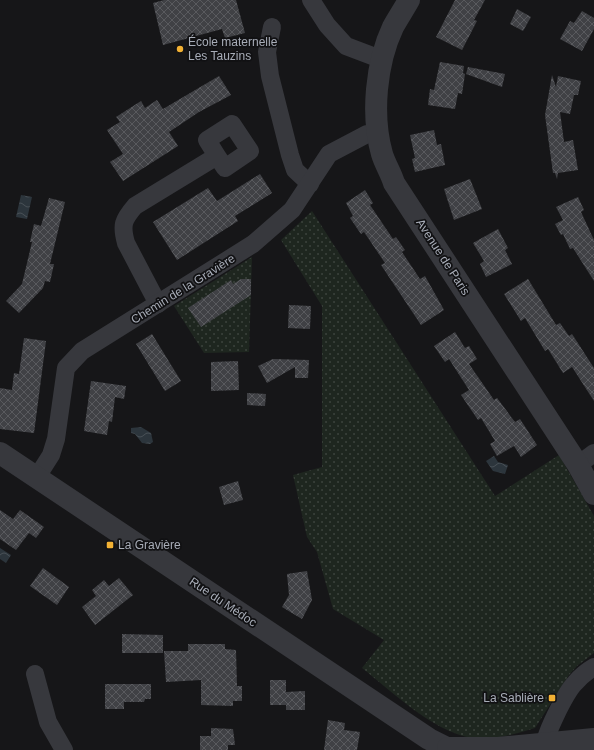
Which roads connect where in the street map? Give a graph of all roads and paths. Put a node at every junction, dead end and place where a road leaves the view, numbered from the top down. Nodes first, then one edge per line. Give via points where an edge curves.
1 (311, 0) edge
2 (408, 0) edge
3 (272, 27) dead end
4 (383, 60) junction
5 (378, 132) junction
6 (217, 156) dead end
7 (310, 184) junction
8 (158, 304) junction
9 (0, 453) edge
10 (586, 459) edge
11 (37, 477) junction
12 (594, 494) edge
13 (594, 667) edge
14 (35, 674) dead end
15 (594, 739) edge
16 (543, 747) edge
17 (448, 749) edge
18 (64, 750) edge

1 - 4 street via 327,25 346,46
2 - 4 street, Avenue de Paris via 393,28
3 - 7 street via 267,52 270,76 292,162 295,170
4 - 5 street, Avenue de Paris via 376,93
5 - 7 street, Chemin de la Gravière via 367,134 329,154
5 - 10 street, Avenue de Paris via 382,154 394,182
6 - 8 street via 135,206 126,217 123,233 126,244
7 - 8 street, Chemin de la Gravière via 292,210 253,244
8 - 11 street, Chemin de la Gravière via 82,351 66,368 56,439 51,454
9 - 11 street, Rue du Médoc
10 - 12 street, Avenue de Paris
11 - 17 street, Rue du Médoc via 428,739
13 - 16 street via 574,683 553,720
14 - 18 street via 48,722
15 - 16 street, Rue du Médoc
16 - 17 street, Rue du Médoc

